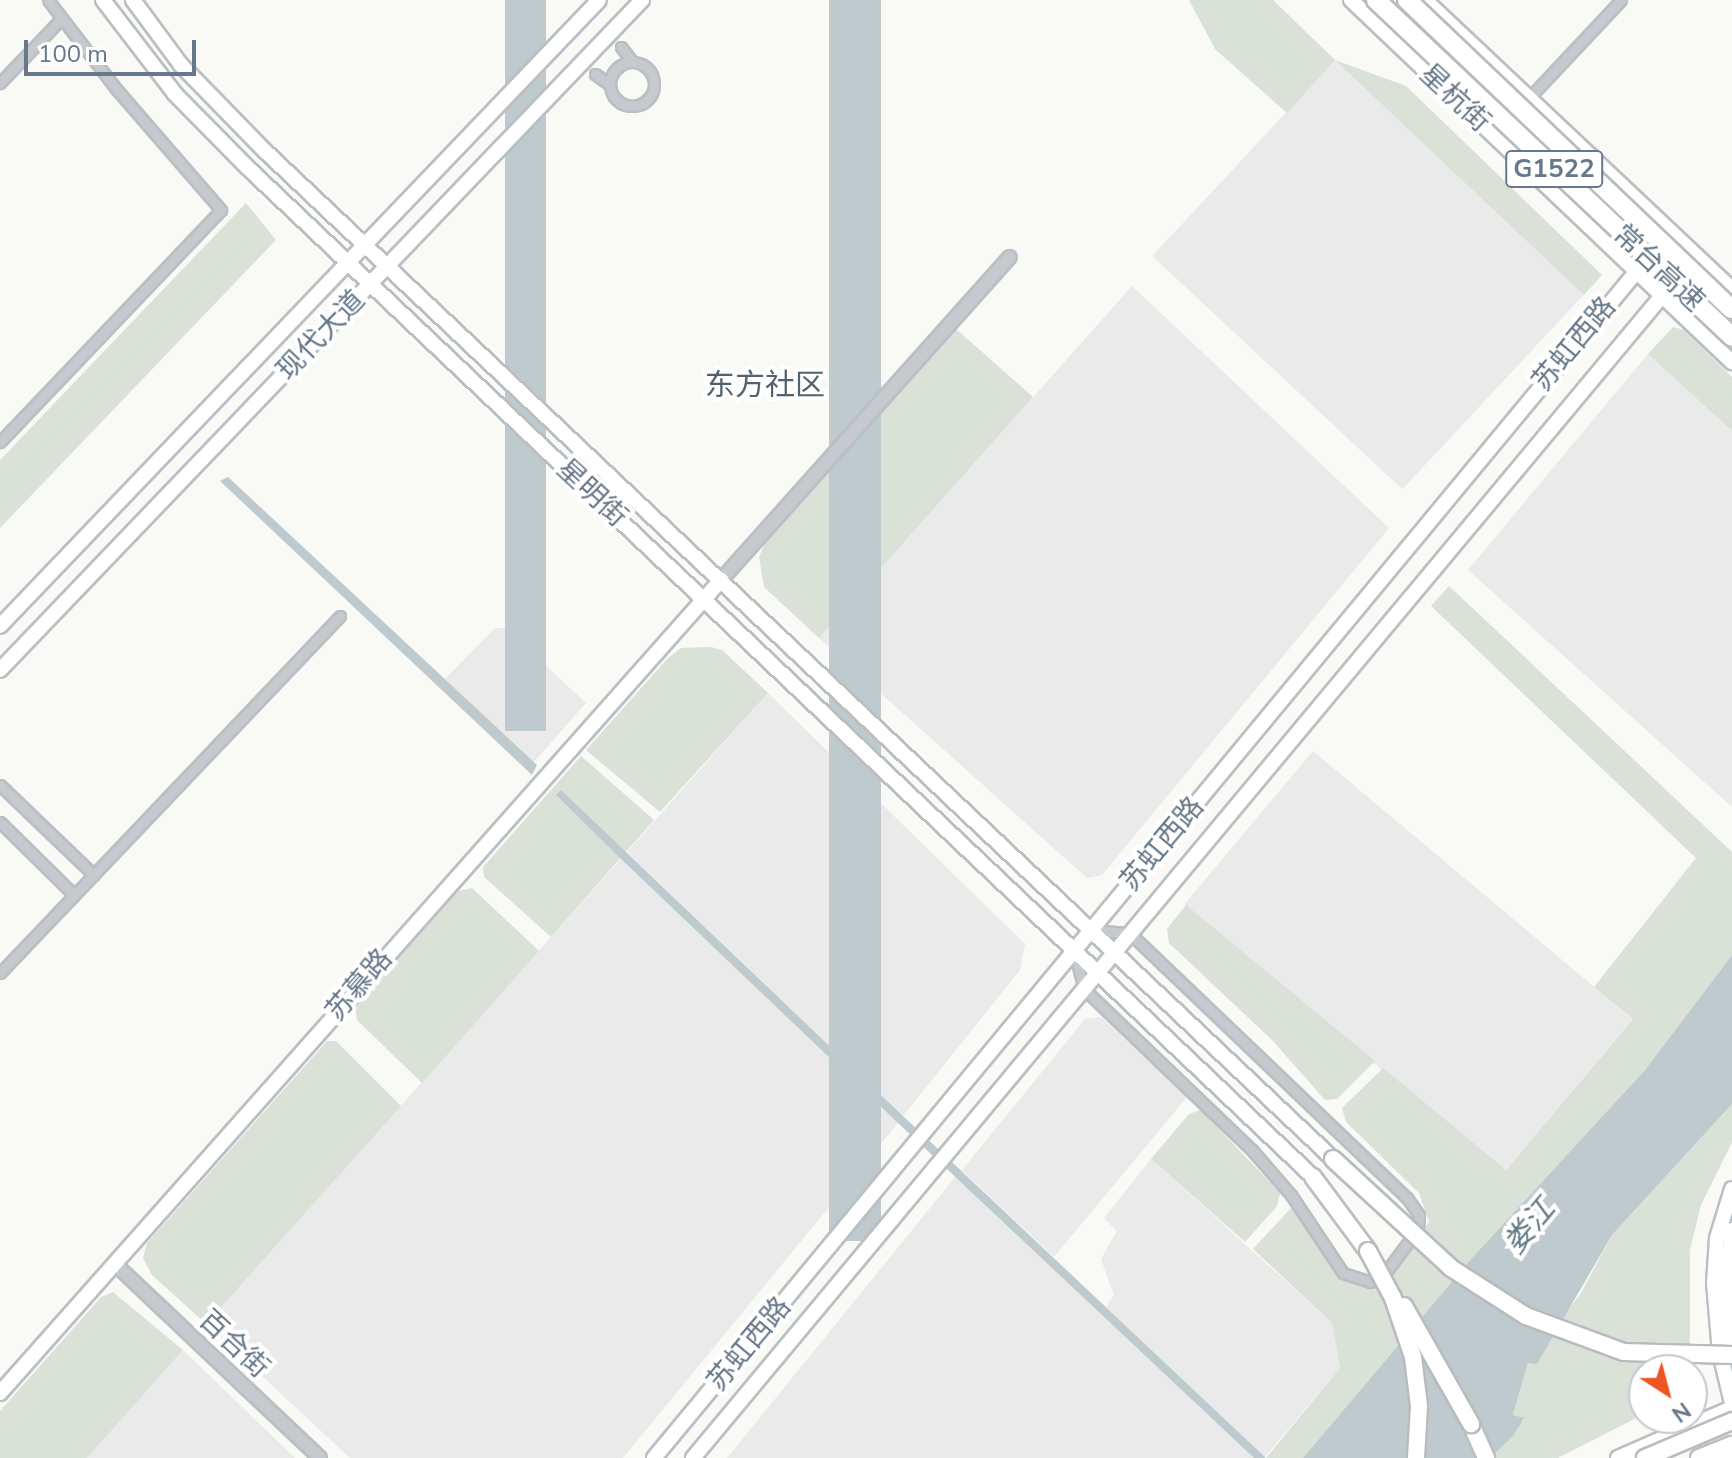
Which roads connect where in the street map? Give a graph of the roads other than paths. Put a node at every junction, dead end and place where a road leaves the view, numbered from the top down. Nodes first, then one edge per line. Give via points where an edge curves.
1 (48, 0) edge
2 (103, 0) edge
3 (133, 0) edge
4 (599, 0) edge
5 (642, 0) edge
6 (1351, 0) edge
7 (1376, 0) edge
8 (1407, 0) edge
9 (1425, 0) edge
10 (1621, 0) edge
11 (61, 19) junction
12 (621, 47) dead end
13 (632, 61) junction
14 (595, 74) dead end
15 (0, 83) edge
16 (610, 85) junction
17 (1529, 98) junction
18 (1670, 231) junction
19 (366, 243) junction
20 (1696, 255) junction
21 (1010, 257) dead end
22 (348, 262) junction
23 (389, 264) junction
24 (1636, 269) junction
25 (371, 283) junction
26 (1732, 289) edge
27 (1661, 293) junction
28 (1732, 309) edge
29 (1732, 337) edge
30 (1732, 362) edge
31 (0, 442) edge
32 (721, 580) junction
33 (703, 598) junction
34 (340, 616) dead end
35 (0, 626) edge
36 (0, 670) edge
37 (0, 785) edge
38 (0, 822) edge
39 (94, 875) junction
40 (74, 895) junction
41 (1091, 930) junction
42 (1130, 933) junction
43 (1074, 951) junction
44 (1114, 952) junction
45 (0, 973) edge
46 (1098, 973) junction
47 (1084, 989) junction
48 (1333, 1159) joint
49 (1313, 1177) joint
50 (1732, 1189) edge
51 (1732, 1230) edge
52 (1368, 1251) junction
53 (115, 1264) junction
54 (1732, 1348) edge
55 (1732, 1355) edge
56 (0, 1393) edge
57 (1732, 1405) edge
58 (1732, 1421) edge
59 (1732, 1445) edge
60 (1732, 1456) edge
61 (320, 1458) edge
62 (654, 1458) edge
63 (693, 1458) edge
64 (1416, 1458) edge
65 (1486, 1458) edge
66 (1618, 1458) edge
67 (1645, 1458) edge
68 (1699, 1458) edge
69 (1726, 1458) edge

1 - 11 street
2 - 22 main road, 星明街 via 181,101
3 - 19 main road, 星明街 via 206,92
4 - 19 main road, 现代大道
5 - 23 main road, 现代大道
6 - 24 main road, 星杭街
7 - 29 highway, 常台高速 / G1522, bridge
8 - 28 highway, 常台高速 / G1522, bridge
9 - 17 main road, 星杭街
10 - 17 street
11 - 15 street
11 - 31 street via 221,210
12 - 13 street
13 - 16 street via 614,72
13 - 16 street via 645,65 653,77 649,98 629,105 616,98
14 - 16 street
17 - 18 main road, 星杭街
18 - 20 main road, 星杭街
18 - 24 main road, 苏虹西路
19 - 22 main road, 现代大道
19 - 23 main road, 星明街
20 - 26 main road, 星杭街
20 - 27 main road, 苏虹西路
21 - 32 street
22 - 25 main road, 星明街
22 - 35 main road, 现代大道
23 - 25 main road, 现代大道
23 - 32 main road, 星明街
24 - 27 main road, 星杭街
24 - 41 main road, 苏虹西路
25 - 33 main road, 星明街
25 - 36 main road, 现代大道
27 - 30 main road, 星杭街
27 - 42 main road, 苏虹西路
32 - 33 main road, 苏慕路
32 - 41 main road, 星明街
33 - 43 main road, 星明街
33 - 53 main road, 苏慕路
34 - 39 street
37 - 39 street
38 - 40 street
39 - 40 street
40 - 45 street
41 - 42 street
41 - 43 main road, 苏虹西路
41 - 44 main road, 星明街
42 - 44 main road, 苏虹西路
42 - 47 street via 1412,1204 1418,1229 1388,1269 1370,1282 1343,1273 1291,1195 1252,1150
43 - 46 main road, 星明街
43 - 47 street
43 - 62 main road, 苏虹西路
44 - 46 main road, 苏虹西路
44 - 48 main road, 星明街
46 - 47 main road, 苏虹西路
46 - 49 main road, 星明街
47 - 63 main road, 苏虹西路
48 - 55 highway, bridge via 1451,1268 1526,1316 1624,1352
49 - 52 highway
50 - 57 main road via 1717,1238 1714,1283 1720,1353
51 - 54 main road via 1727,1305
52 - 64 highway, bridge via 1393,1298 1413,1357 1419,1406
52 - 65 highway, bridge via 1439,1363
53 - 56 main road, 苏慕路
53 - 61 street, 百合街
57 - 66 main road
58 - 67 highway, bridge
59 - 68 highway
60 - 69 main road

